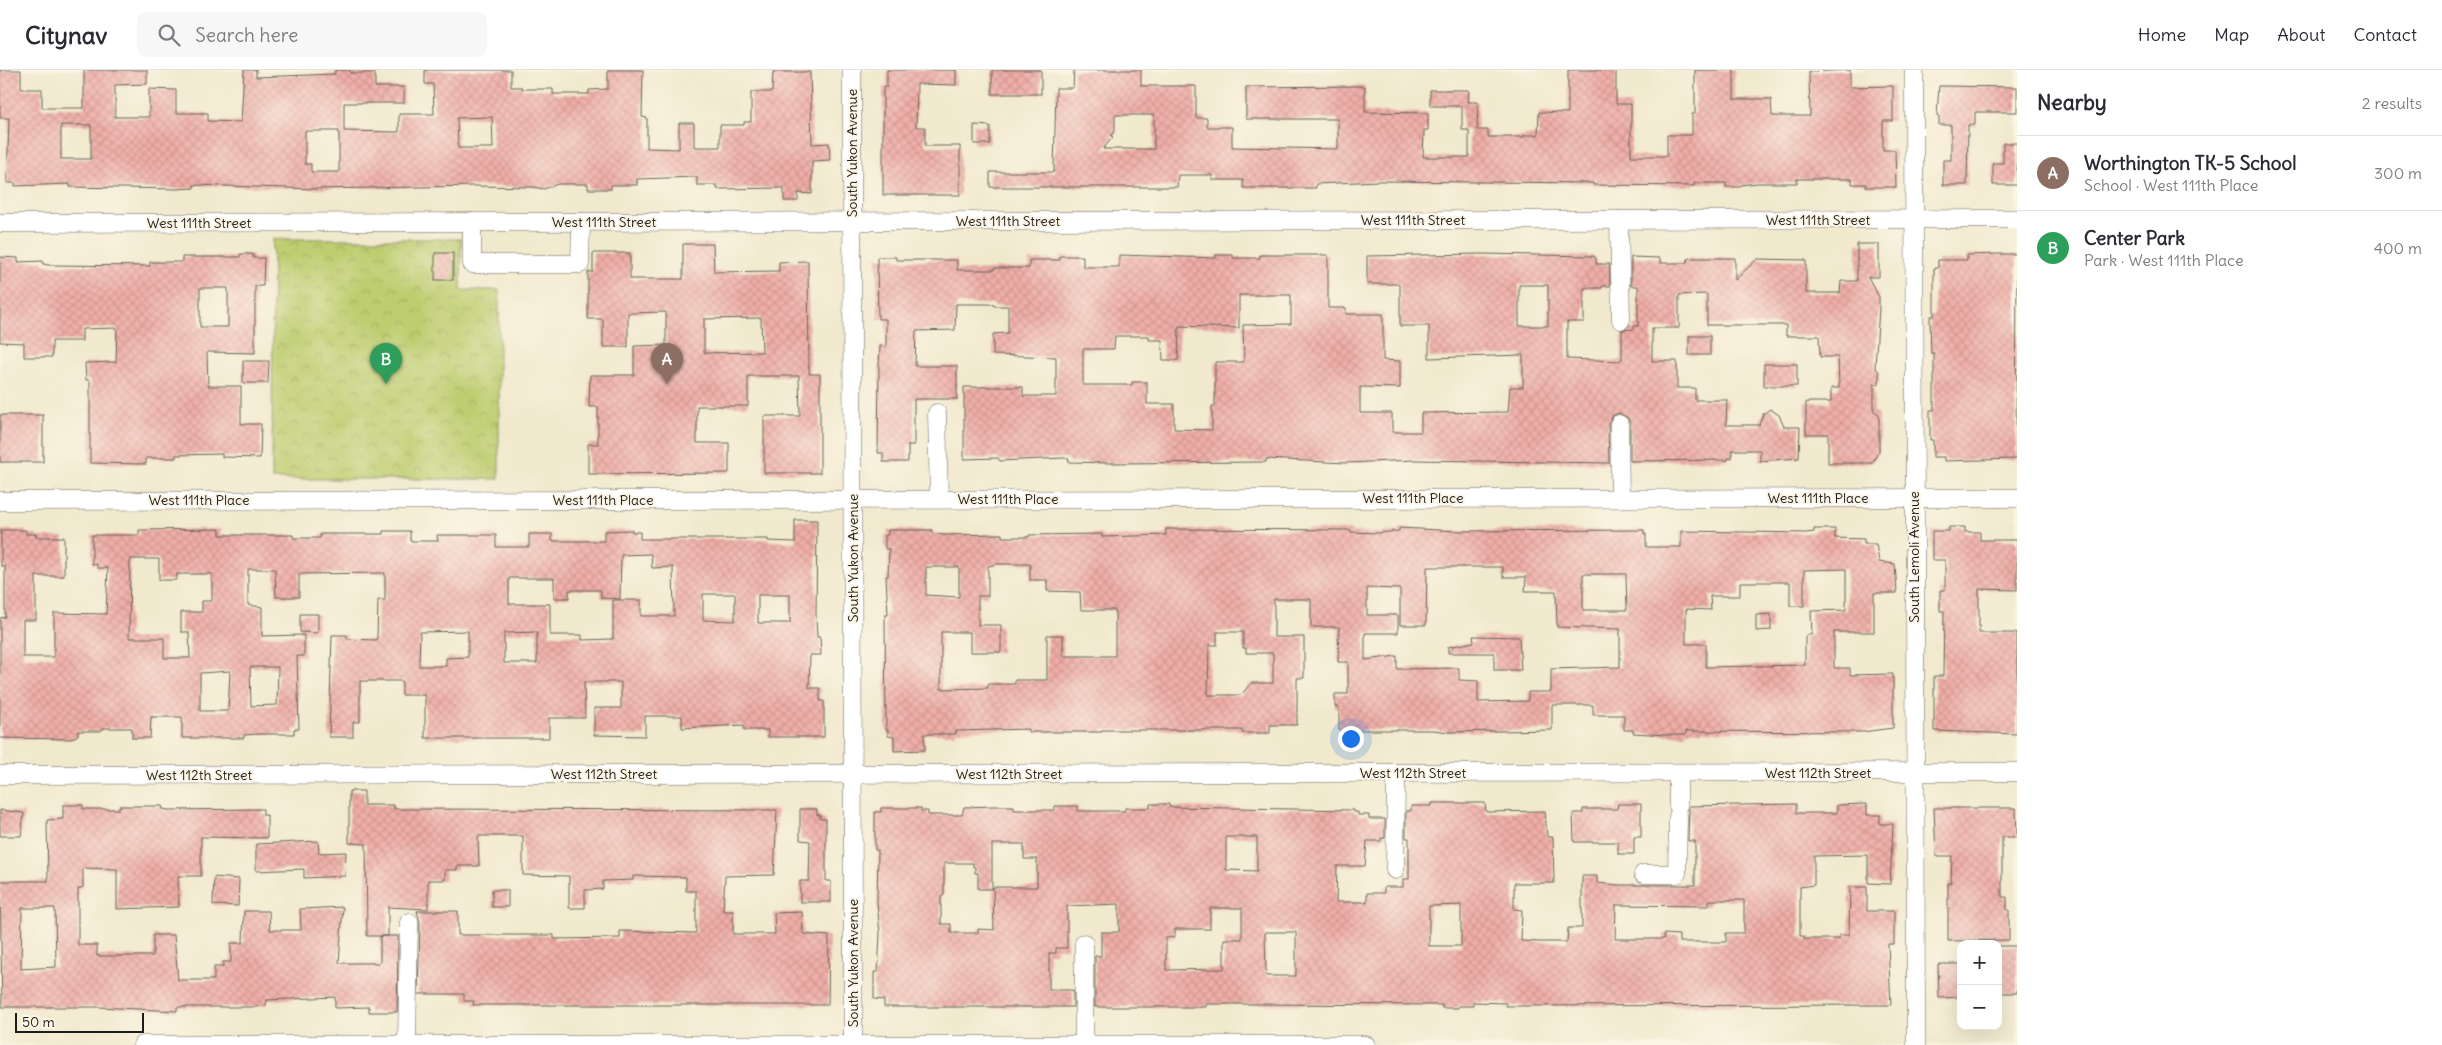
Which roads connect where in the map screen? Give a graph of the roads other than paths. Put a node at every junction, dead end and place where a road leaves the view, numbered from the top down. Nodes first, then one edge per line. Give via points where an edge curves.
1 (852, 70) edge
2 (1914, 70) edge
3 (2017, 219) edge
4 (1619, 220) junction
5 (1915, 220) junction
6 (851, 221) junction
7 (472, 222) junction
8 (581, 222) junction
9 (0, 223) edge
10 (1621, 320) dead end
11 (937, 413) dead end
12 (1619, 424) dead end
13 (1620, 498) junction
14 (1913, 498) junction
15 (2017, 498) edge
16 (852, 499) junction
17 (939, 499) junction
18 (0, 501) edge
19 (1915, 772) junction
20 (2017, 772) edge
21 (1396, 773) junction
22 (1678, 773) junction
23 (853, 774) junction
24 (0, 775) edge
25 (1395, 870) dead end
26 (1643, 874) dead end
27 (410, 922) dead end
28 (1084, 943) dead end
29 (407, 1044) edge
30 (853, 1044) edge
31 (1084, 1044) edge
32 (142, 1045) edge
33 (1366, 1045) edge
34 (1916, 1045) edge

1 - 6 street, South Yukon Avenue
2 - 5 street, South Lemoli Avenue
3 - 5 street, West 111th Street
4 - 5 street, West 111th Street
4 - 6 street, West 111th Street
4 - 10 street
5 - 14 street, South Lemoli Avenue
6 - 8 street, West 111th Street
6 - 16 street, South Yukon Avenue
7 - 8 street, West 111th Street
7 - 8 street via 472,264 580,264
7 - 9 street, West 111th Street
11 - 17 street
12 - 13 street
13 - 14 street, West 111th Place
13 - 17 street, West 111th Place
14 - 15 street, West 111th Place
14 - 19 street, South Lemoli Avenue
16 - 17 street, West 111th Place
16 - 18 street, West 111th Place
16 - 23 street, South Yukon Avenue
19 - 20 street, West 112th Street
19 - 22 street, West 112th Street
19 - 34 street, South Lemoli Avenue
21 - 22 street, West 112th Street
21 - 23 street, West 112th Street
21 - 25 street
22 - 26 street via 1677,874
23 - 24 street, West 112th Street
23 - 30 street, South Yukon Avenue
27 - 29 street
28 - 31 street
29 - 30 street
29 - 32 street
30 - 31 street
31 - 33 street

